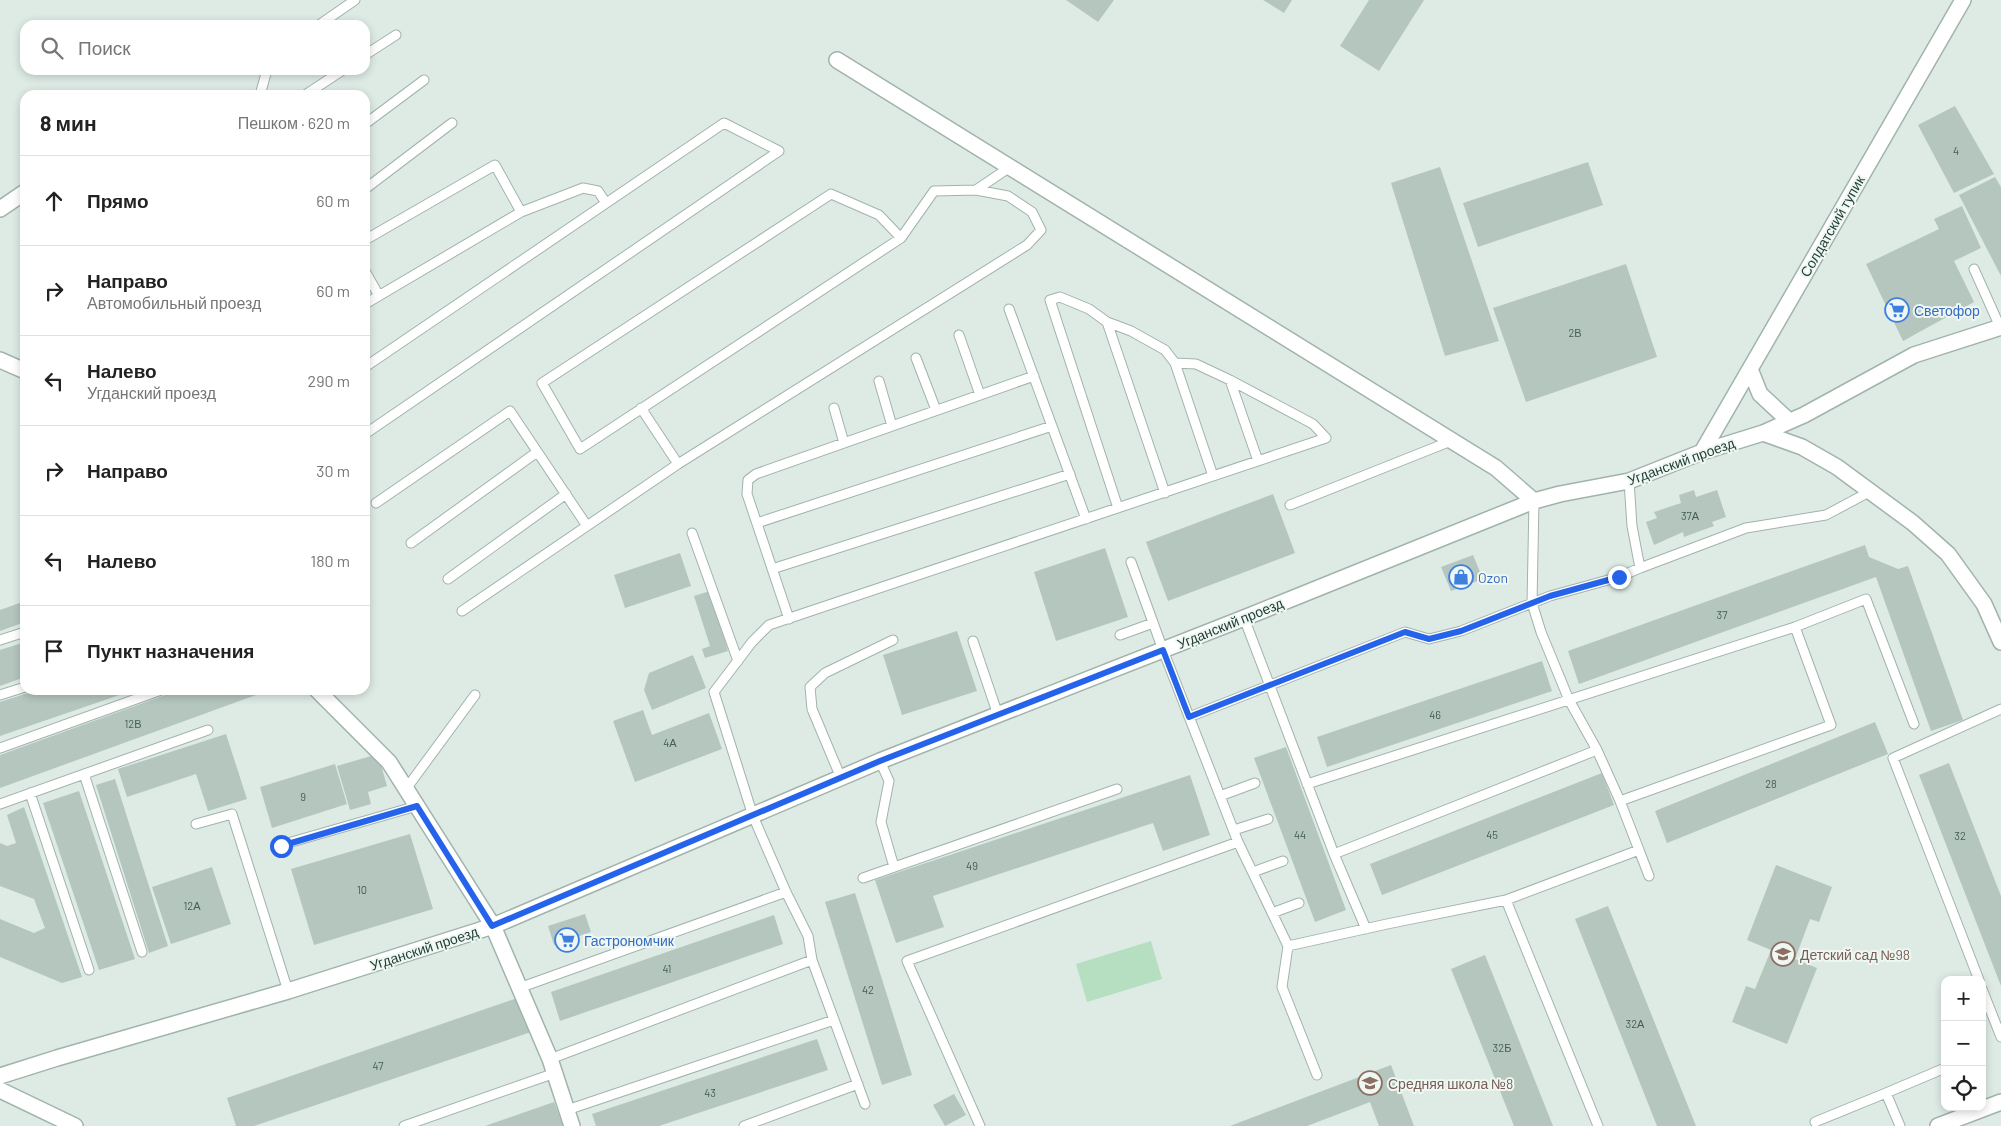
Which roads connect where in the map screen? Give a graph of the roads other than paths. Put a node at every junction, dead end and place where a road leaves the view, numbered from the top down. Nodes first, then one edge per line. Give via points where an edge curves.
1 (355, 0) edge
2 (1963, 0) edge
3 (326, 20) edge
4 (396, 35) dead end
5 (370, 52) edge
6 (837, 60) dead end
7 (266, 75) edge
8 (335, 75) edge
9 (424, 80) dead end
10 (261, 90) edge
11 (312, 90) edge
12 (370, 120) edge
13 (452, 123) dead end
14 (1010, 167) junction
15 (370, 185) edge
16 (976, 190) junction
17 (20, 195) edge
18 (606, 203) junction
19 (0, 209) edge
20 (521, 212) junction
21 (370, 237) edge
22 (901, 238) junction
23 (1974, 269) dead end
24 (370, 280) edge
25 (379, 296) junction
26 (370, 301) edge
27 (1009, 309) dead end
28 (1107, 322) junction
29 (2000, 327) edge
30 (959, 335) dead end
31 (916, 358) dead end
32 (0, 360) edge
33 (370, 364) edge
34 (1175, 364) junction
35 (20, 369) edge
36 (1750, 369) junction
37 (1034, 376) junction
38 (1230, 380) junction
39 (879, 382) dead end
40 (980, 394) junction
41 (640, 408) junction
42 (834, 408) dead end
43 (936, 410) junction
44 (1789, 421) junction
45 (892, 426) junction
46 (1052, 426) junction
47 (370, 431) edge
48 (1763, 433) junction
49 (1451, 440) junction
50 (844, 443) junction
51 (537, 452) junction
52 (1702, 452) junction
53 (1258, 461) junction
54 (678, 464) junction
55 (1070, 474) junction
56 (1213, 476) junction
57 (1629, 481) junction
58 (1871, 491) junction
59 (1164, 492) junction
60 (566, 494) junction
61 (1534, 501) junction
62 (376, 503) dead end
63 (1290, 505) dead end
64 (1118, 508) junction
65 (1086, 519) junction
66 (757, 523) junction
67 (587, 526) junction
68 (692, 533) dead end
69 (411, 544) dead end
70 (1131, 562) dead end
71 (1640, 568) junction
72 (772, 569) junction
73 (448, 579) dead end
74 (1532, 604) junction
75 (462, 611) dead end
76 (789, 618) junction
77 (1244, 618) junction
78 (1153, 624) junction
79 (1795, 627) junction
80 (20, 634) edge
81 (1120, 635) dead end
82 (0, 640) edge
83 (893, 640) dead end
84 (973, 641) dead end
85 (2001, 642) edge
86 (1163, 650) junction
87 (738, 661) junction
88 (1269, 686) junction
89 (20, 688) edge
90 (0, 695) edge
91 (147, 695) edge
92 (322, 695) edge
93 (475, 695) dead end
94 (1569, 700) junction
95 (2001, 709) edge
96 (998, 715) junction
97 (1189, 717) junction
98 (1914, 724) dead end
99 (208, 730) dead end
100 (0, 748) edge
101 (1597, 750) junction
102 (880, 761) junction
103 (84, 774) junction
104 (840, 778) junction
105 (1255, 782) dead end
106 (1307, 784) junction
107 (406, 789) junction
108 (1117, 789) dead end
109 (30, 793) junction
110 (1220, 796) junction
111 (1620, 801) junction
112 (0, 804) edge
113 (417, 806) junction
114 (753, 816) junction
115 (1268, 819) dead end
116 (196, 824) dead end
117 (1234, 830) junction
118 (1238, 842) junction
119 (281, 846) dead end
120 (1639, 850) junction
121 (1334, 854) junction
122 (1283, 861) dead end
123 (894, 867) junction
124 (1252, 872) junction
125 (1649, 876) dead end
126 (863, 878) dead end
127 (786, 892) junction
128 (1506, 900) junction
129 (1299, 903) dead end
130 (1272, 912) junction
131 (492, 926) junction
132 (1366, 930) junction
133 (1288, 946) junction
134 (142, 952) dead end
135 (812, 960) junction
136 (89, 970) dead end
137 (1977, 976) edge
138 (519, 988) junction
139 (288, 991) junction
140 (1986, 999) edge
141 (834, 1020) junction
142 (2001, 1037) edge
143 (552, 1066) junction
144 (1941, 1070) edge
145 (1317, 1075) dead end
146 (0, 1076) edge
147 (858, 1084) junction
148 (0, 1090) edge
149 (1886, 1093) junction
150 (2001, 1102) edge
151 (865, 1104) dead end
152 (567, 1110) junction
153 (1815, 1122) dead end
154 (75, 1126) edge
155 (404, 1126) edge
156 (572, 1126) edge
157 (744, 1126) edge
158 (980, 1126) edge
159 (1598, 1126) edge
160 (1900, 1126) edge
161 (1938, 1126) edge

1 - 3 lane
2 - 36 street, Солдатский тупик
4 - 5 lane
6 - 14 street
7 - 10 lane
8 - 11 lane
9 - 12 lane
13 - 15 lane
14 - 16 lane
14 - 49 street
16 - 22 lane via 934,191
16 - 54 lane via 1008,196 1032,212 1041,230 1027,245
17 - 19 street
18 - 20 lane via 598,191 583,188
18 - 33 lane
18 - 47 lane via 724,123 779,151
20 - 21 lane via 495,165
20 - 25 lane
22 - 41 lane
22 - 41 lane via 879,216 831,194 542,383 580,448
23 - 29 lane
24 - 25 lane
25 - 26 lane
27 - 37 lane
28 - 34 lane via 1165,350
28 - 59 lane
28 - 64 lane via 1089,309 1060,297 1050,300
29 - 44 street, Угданский проезд via 1914,355
30 - 40 lane
31 - 43 lane
32 - 35 street
34 - 38 lane via 1196,364
34 - 56 lane
36 - 44 street via 1760,394
36 - 52 street, Солдатский тупик
37 - 40 lane
37 - 46 lane
38 - 53 lane
38 - 53 lane via 1313,424 1326,438
39 - 45 lane
40 - 43 lane
41 - 54 lane
42 - 50 lane
43 - 45 lane
44 - 48 street, Угданский проезд
45 - 50 lane
46 - 55 lane
46 - 66 lane
48 - 52 street, Угданский проезд
48 - 58 street via 1802,447
49 - 61 street via 1496,468
49 - 63 lane
50 - 66 lane via 756,474 748,480 747,494
51 - 60 lane
51 - 62 lane via 510,411
51 - 69 lane
52 - 57 street, Угданский проезд
53 - 56 lane
54 - 67 lane
55 - 65 lane
55 - 72 lane
56 - 59 lane
57 - 61 street, Угданский проезд
57 - 71 lane via 1632,526
58 - 71 lane via 1826,515 1746,528
58 - 85 street via 1913,522 1948,554 1984,604
59 - 64 lane
60 - 67 lane
60 - 73 lane
61 - 74 lane
61 - 77 street, Угданский проезд
64 - 65 lane
65 - 76 lane
66 - 72 lane
67 - 75 lane
68 - 87 lane
70 - 78 lane
71 - 74 lane
72 - 76 lane
74 - 88 lane via 1461,631 1429,639 1405,632
74 - 94 lane
76 - 87 lane via 769,625
77 - 86 street, Угданский проезд
77 - 88 lane
78 - 81 lane
78 - 86 lane
79 - 94 lane
79 - 98 lane via 1866,599
79 - 111 lane via 1831,725
80 - 82 lane
83 - 104 lane via 825,673 810,687 812,709
84 - 96 lane
86 - 96 street, Угданский проезд
86 - 97 lane
87 - 114 lane via 714,692
88 - 97 lane
88 - 106 lane
89 - 90 lane
91 - 100 lane
92 - 107 street via 389,762
93 - 107 lane
94 - 101 lane
94 - 106 lane
95 - 137 lane via 1892,758
96 - 102 street, Угданский проезд
97 - 110 lane
99 - 103 lane
101 - 111 lane
101 - 121 lane
102 - 104 street, Угданский проезд
102 - 123 lane via 889,781 881,822
103 - 109 lane
103 - 134 lane
104 - 114 street, Угданский проезд
105 - 110 lane
106 - 121 lane
107 - 113 street
108 - 123 lane
109 - 112 lane
109 - 136 lane
110 - 117 lane
111 - 120 lane
113 - 119 lane
113 - 131 street
114 - 127 lane
114 - 131 street, Угданский проезд
115 - 117 lane
116 - 139 lane via 232,814
117 - 118 lane
118 - 124 lane
118 - 158 lane via 907,961
120 - 125 lane
120 - 128 lane
121 - 132 lane
122 - 124 lane
123 - 126 lane
124 - 130 lane
127 - 135 lane via 808,936
127 - 138 lane
128 - 132 lane
128 - 159 lane
129 - 130 lane
130 - 133 lane
131 - 138 street
131 - 139 street, Угданский проезд
132 - 133 lane
133 - 145 lane via 1282,987
135 - 141 lane
135 - 143 lane
138 - 143 street
139 - 146 street, Угданский проезд
140 - 142 lane
141 - 147 lane
141 - 152 lane
143 - 152 street
143 - 155 lane
144 - 149 lane
147 - 151 lane
147 - 157 lane
148 - 154 street
149 - 153 lane
149 - 160 lane
150 - 161 street
152 - 156 street

